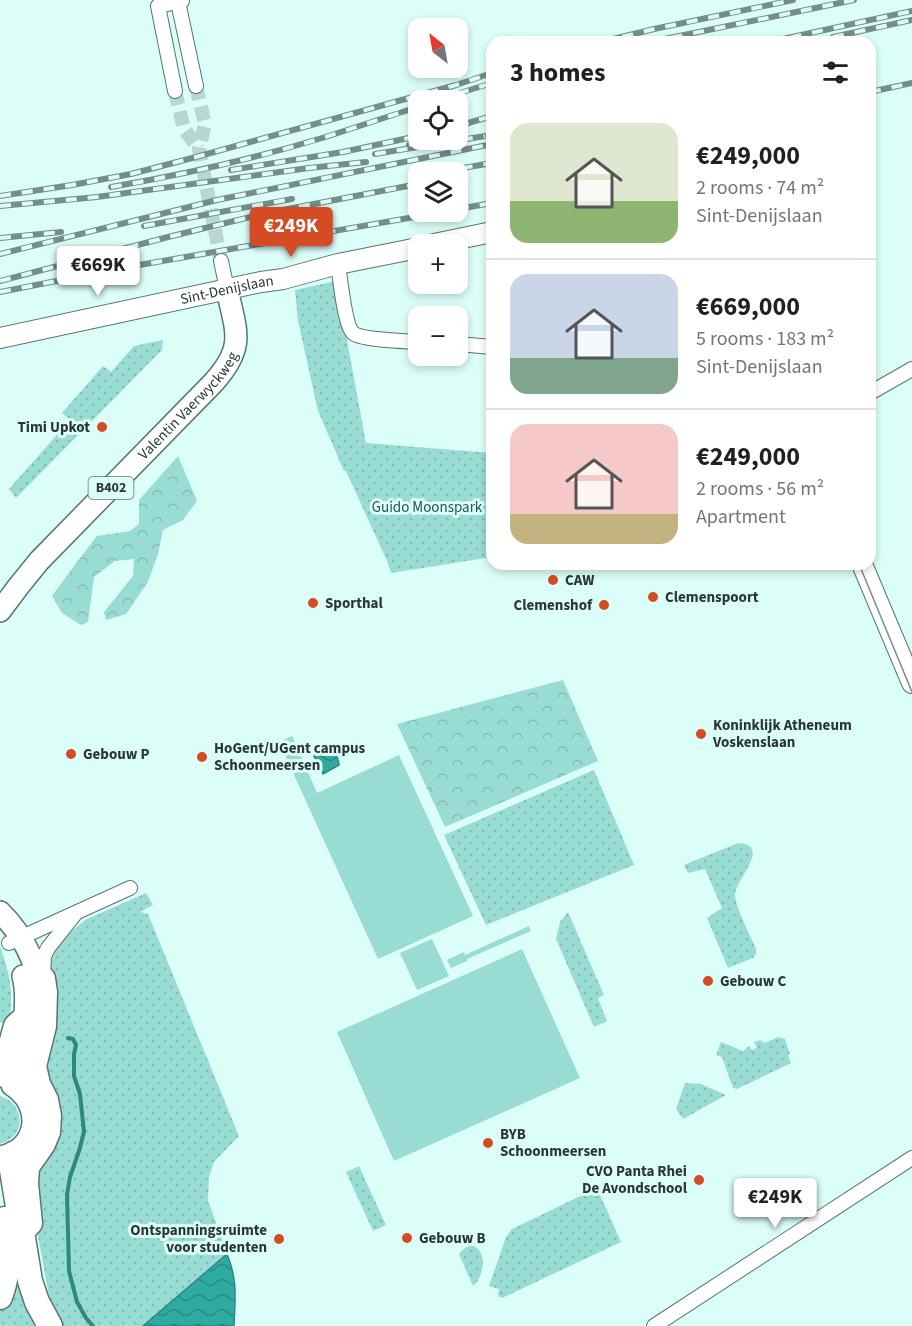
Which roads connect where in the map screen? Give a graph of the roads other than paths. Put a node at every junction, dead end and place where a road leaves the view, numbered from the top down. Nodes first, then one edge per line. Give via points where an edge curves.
1 (180, 1) edge
2 (196, 86) tunnel mouth
3 (176, 91) tunnel mouth
4 (486, 233) edge
5 (468, 237) edge
6 (408, 250) edge
7 (221, 261) tunnel mouth
8 (338, 264) junction
9 (227, 289) junction
10 (0, 338) edge
11 (408, 341) edge
12 (468, 345) edge
13 (486, 346) edge
14 (912, 369) edge
15 (876, 390) edge
16 (876, 566) edge
17 (865, 570) edge
18 (0, 611) edge
19 (912, 661) edge
20 (912, 683) edge
21 (130, 888) dead end
22 (0, 912) edge
23 (77, 912) junction
24 (10, 936) edge
25 (41, 983) junction
26 (24, 1019) junction
27 (0, 1059) edge
28 (0, 1076) edge
29 (0, 1082) edge
30 (21, 1092) junction
31 (7, 1156) edge
32 (912, 1158) edge
33 (0, 1190) edge
34 (22, 1231) junction
35 (0, 1297) edge
36 (50, 1326) edge
37 (654, 1326) edge

1 - 2 street
1 - 3 street via 158,6
4 - 5 street
6 - 8 street, Sint-Denijslaan
7 - 9 street
8 - 9 street, Sint-Denijslaan
8 - 11 street via 353,333
9 - 10 street, Sint-Denijslaan
9 - 18 main road, Valentin Vaerwyckweg / B402 via 236,343 226,369 39,561
12 - 13 street
14 - 15 street
16 - 19 street
17 - 20 street
21 - 23 street
22 - 24 main road via 13,925
23 - 24 street
23 - 25 street via 48,948
24 - 25 main road via 28,951
24 - 26 main road via 24,980
25 - 30 main road via 38,1027 22,1073
25 - 34 highway via 45,992 44,1026 34,1066 46,1100 48,1132 27,1167 30,1223
26 - 27 highway via 16,1026 11,1044
26 - 28 main road via 10,1066
29 - 30 main road
30 - 31 main road via 29,1101 33,1125 23,1146
31 - 34 highway
32 - 37 street
33 - 35 highway via 9,1249
34 - 36 highway via 30,1281

